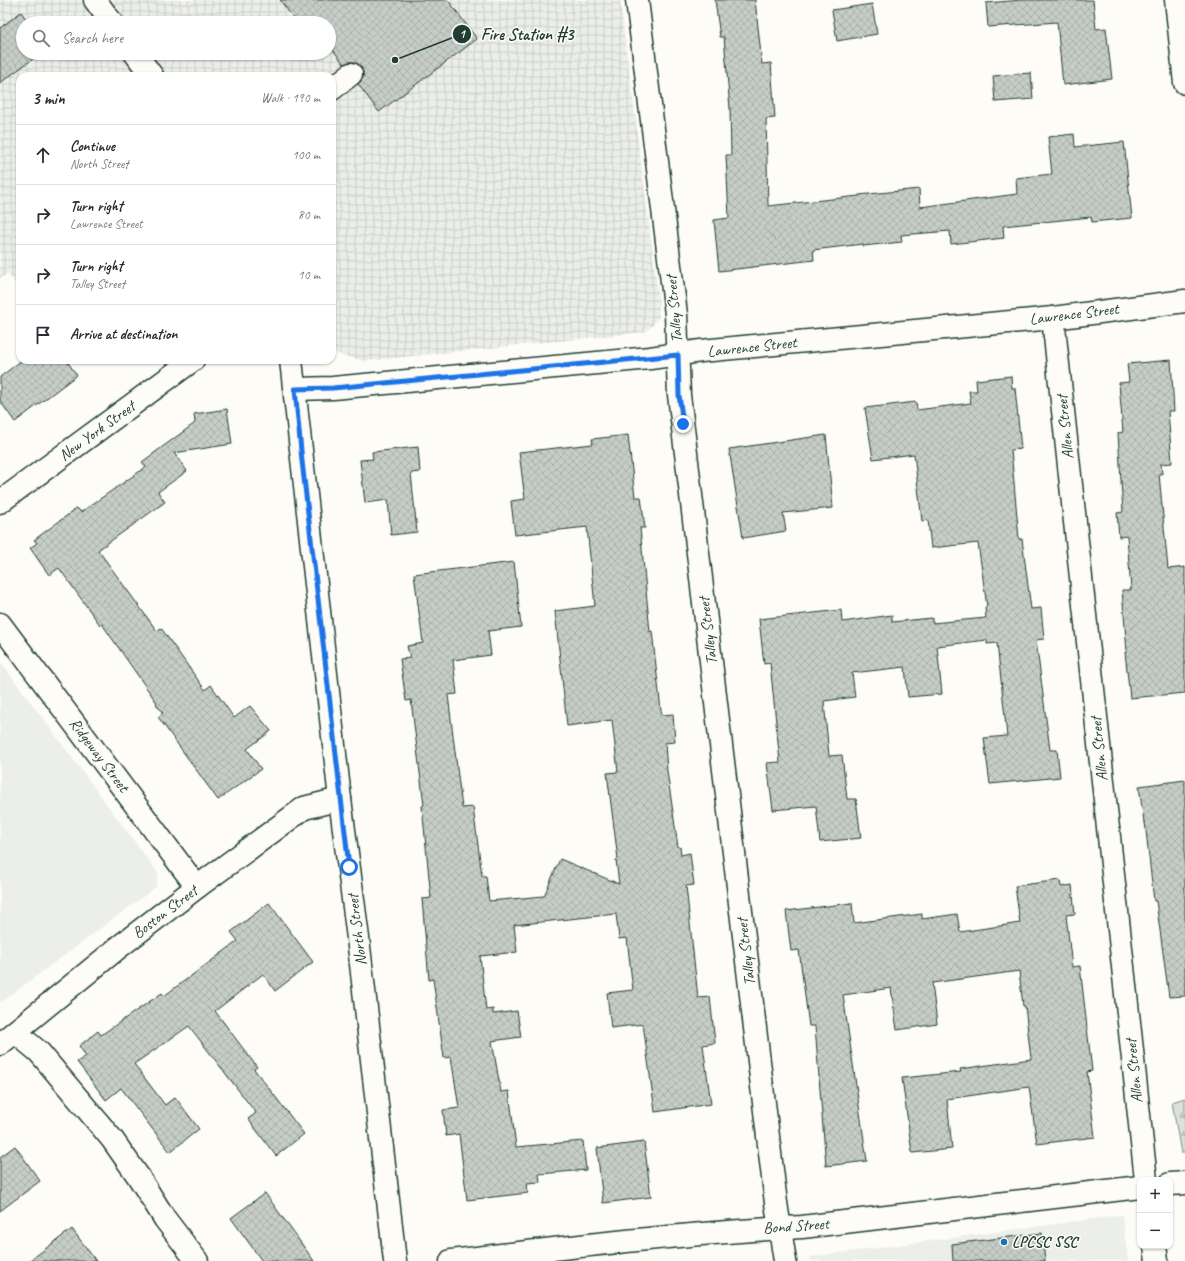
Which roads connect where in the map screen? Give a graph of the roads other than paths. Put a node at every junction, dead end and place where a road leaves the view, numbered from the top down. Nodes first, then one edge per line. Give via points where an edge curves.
1 (95, 0) edge
2 (637, 0) edge
3 (1176, 0) edge
4 (107, 16) edge
5 (140, 60) edge
6 (149, 72) edge
7 (351, 74) dead end
8 (1185, 83) edge
9 (336, 86) edge
10 (1185, 301) edge
11 (1053, 318) junction
12 (678, 355) junction
13 (189, 364) edge
14 (292, 364) edge
15 (295, 389) junction
16 (0, 502) edge
17 (0, 624) edge
18 (340, 799) junction
19 (197, 887) junction
20 (8, 1038) edge
21 (1146, 1177) edge
22 (1185, 1183) edge
23 (1173, 1184) edge
24 (1137, 1187) edge
25 (780, 1228) junction
26 (1155, 1249) edge
27 (197, 1261) edge
28 (395, 1261) edge
29 (451, 1261) edge
30 (785, 1261) edge
31 (1156, 1261) edge

1 - 4 street
2 - 12 street, Talley Street via 675,306
3 - 8 street
5 - 6 street
7 - 9 street
10 - 11 street, Lawrence Street
11 - 12 street, Lawrence Street
11 - 21 street, Allen Street
12 - 15 street, Lawrence Street via 341,387
12 - 25 street, Talley Street via 679,395
13 - 16 street, New York Street
14 - 15 street, North Street
15 - 18 street, North Street
17 - 19 street, Ridgeway Street
18 - 19 street, Boston Street via 304,808
18 - 28 street, North Street
19 - 20 street, Boston Street
20 - 27 street via 39,1052 112,1139 165,1219
22 - 23 street
24 - 25 street, Bond Street
25 - 29 street, Bond Street via 595,1244
25 - 30 street, Talley Street
26 - 31 street

